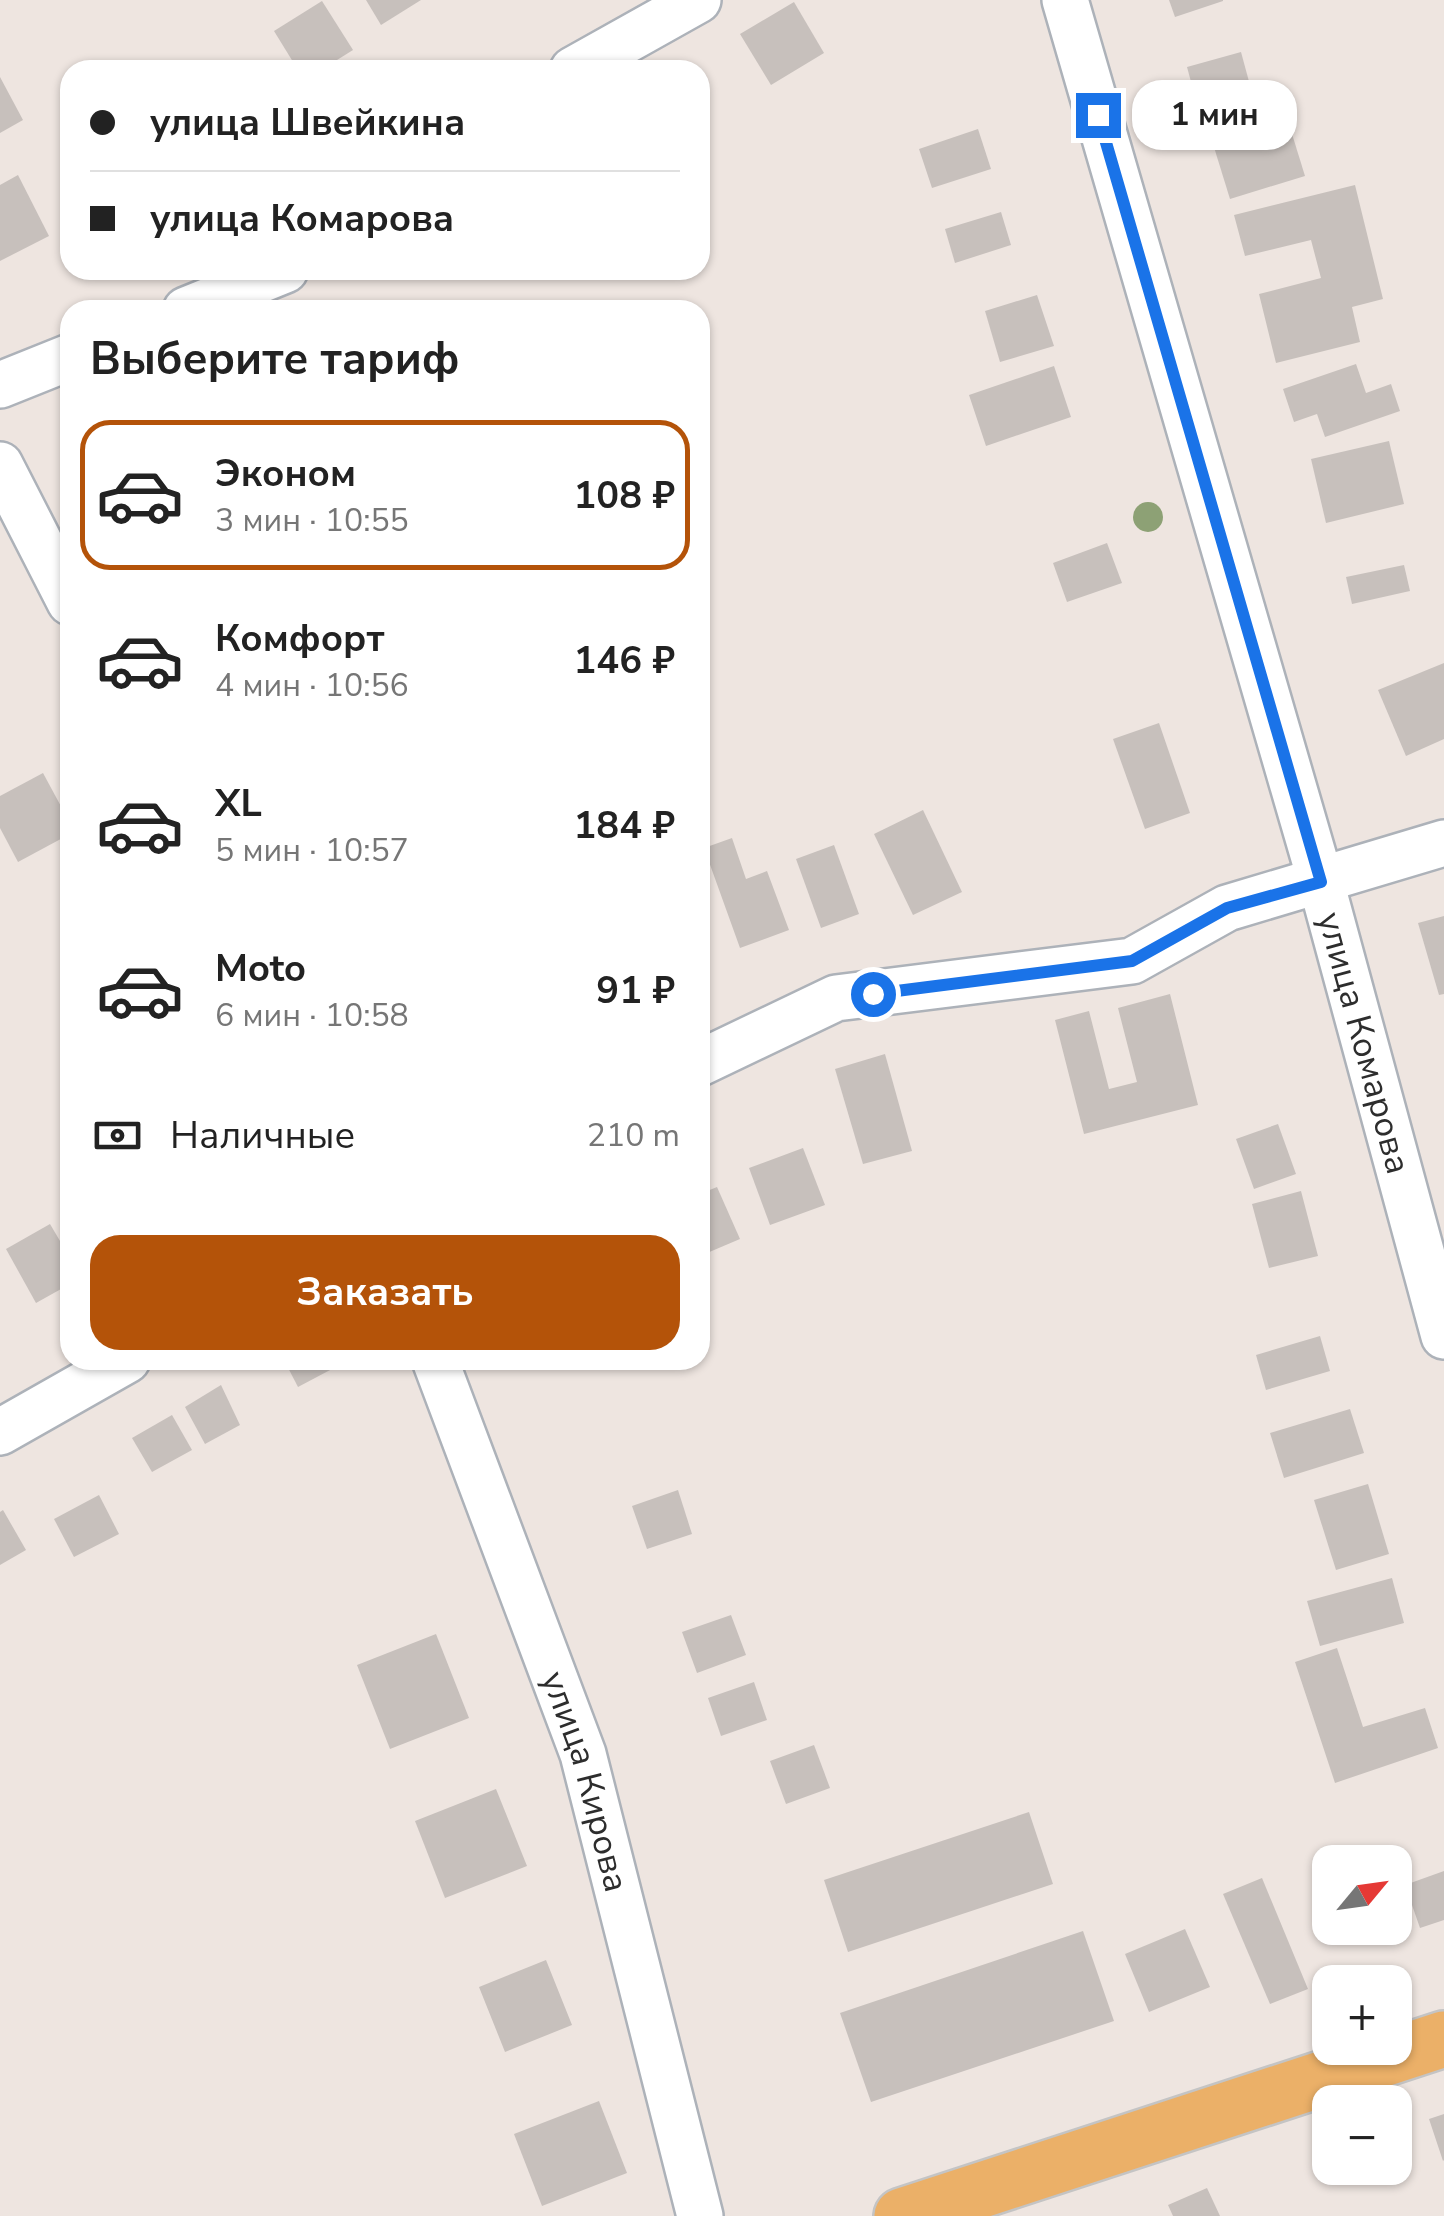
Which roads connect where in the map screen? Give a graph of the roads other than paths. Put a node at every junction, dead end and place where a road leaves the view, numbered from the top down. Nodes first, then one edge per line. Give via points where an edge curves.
1 (698, 0) edge
2 (1065, 0) edge
3 (591, 60) edge
4 (260, 280) edge
5 (211, 300) edge
6 (60, 361) edge
7 (0, 385) edge
8 (0, 465) edge
9 (60, 582) edge
10 (1444, 843) edge
11 (1321, 882) junction
12 (710, 1058) edge
13 (1444, 1336) edge
14 (108, 1370) edge
15 (439, 1370) edge
16 (0, 1432) edge
17 (1444, 2039) edge
18 (700, 2216) edge
19 (902, 2216) edge

1 - 3 street
2 - 11 street, улица Комарова
4 - 5 street
6 - 7 street
8 - 9 street
10 - 11 street
11 - 12 street via 1227,908 1132,961 836,998
11 - 13 street, улица Комарова
14 - 16 street
15 - 18 street, улица Кирова via 584,1754
17 - 19 main road

